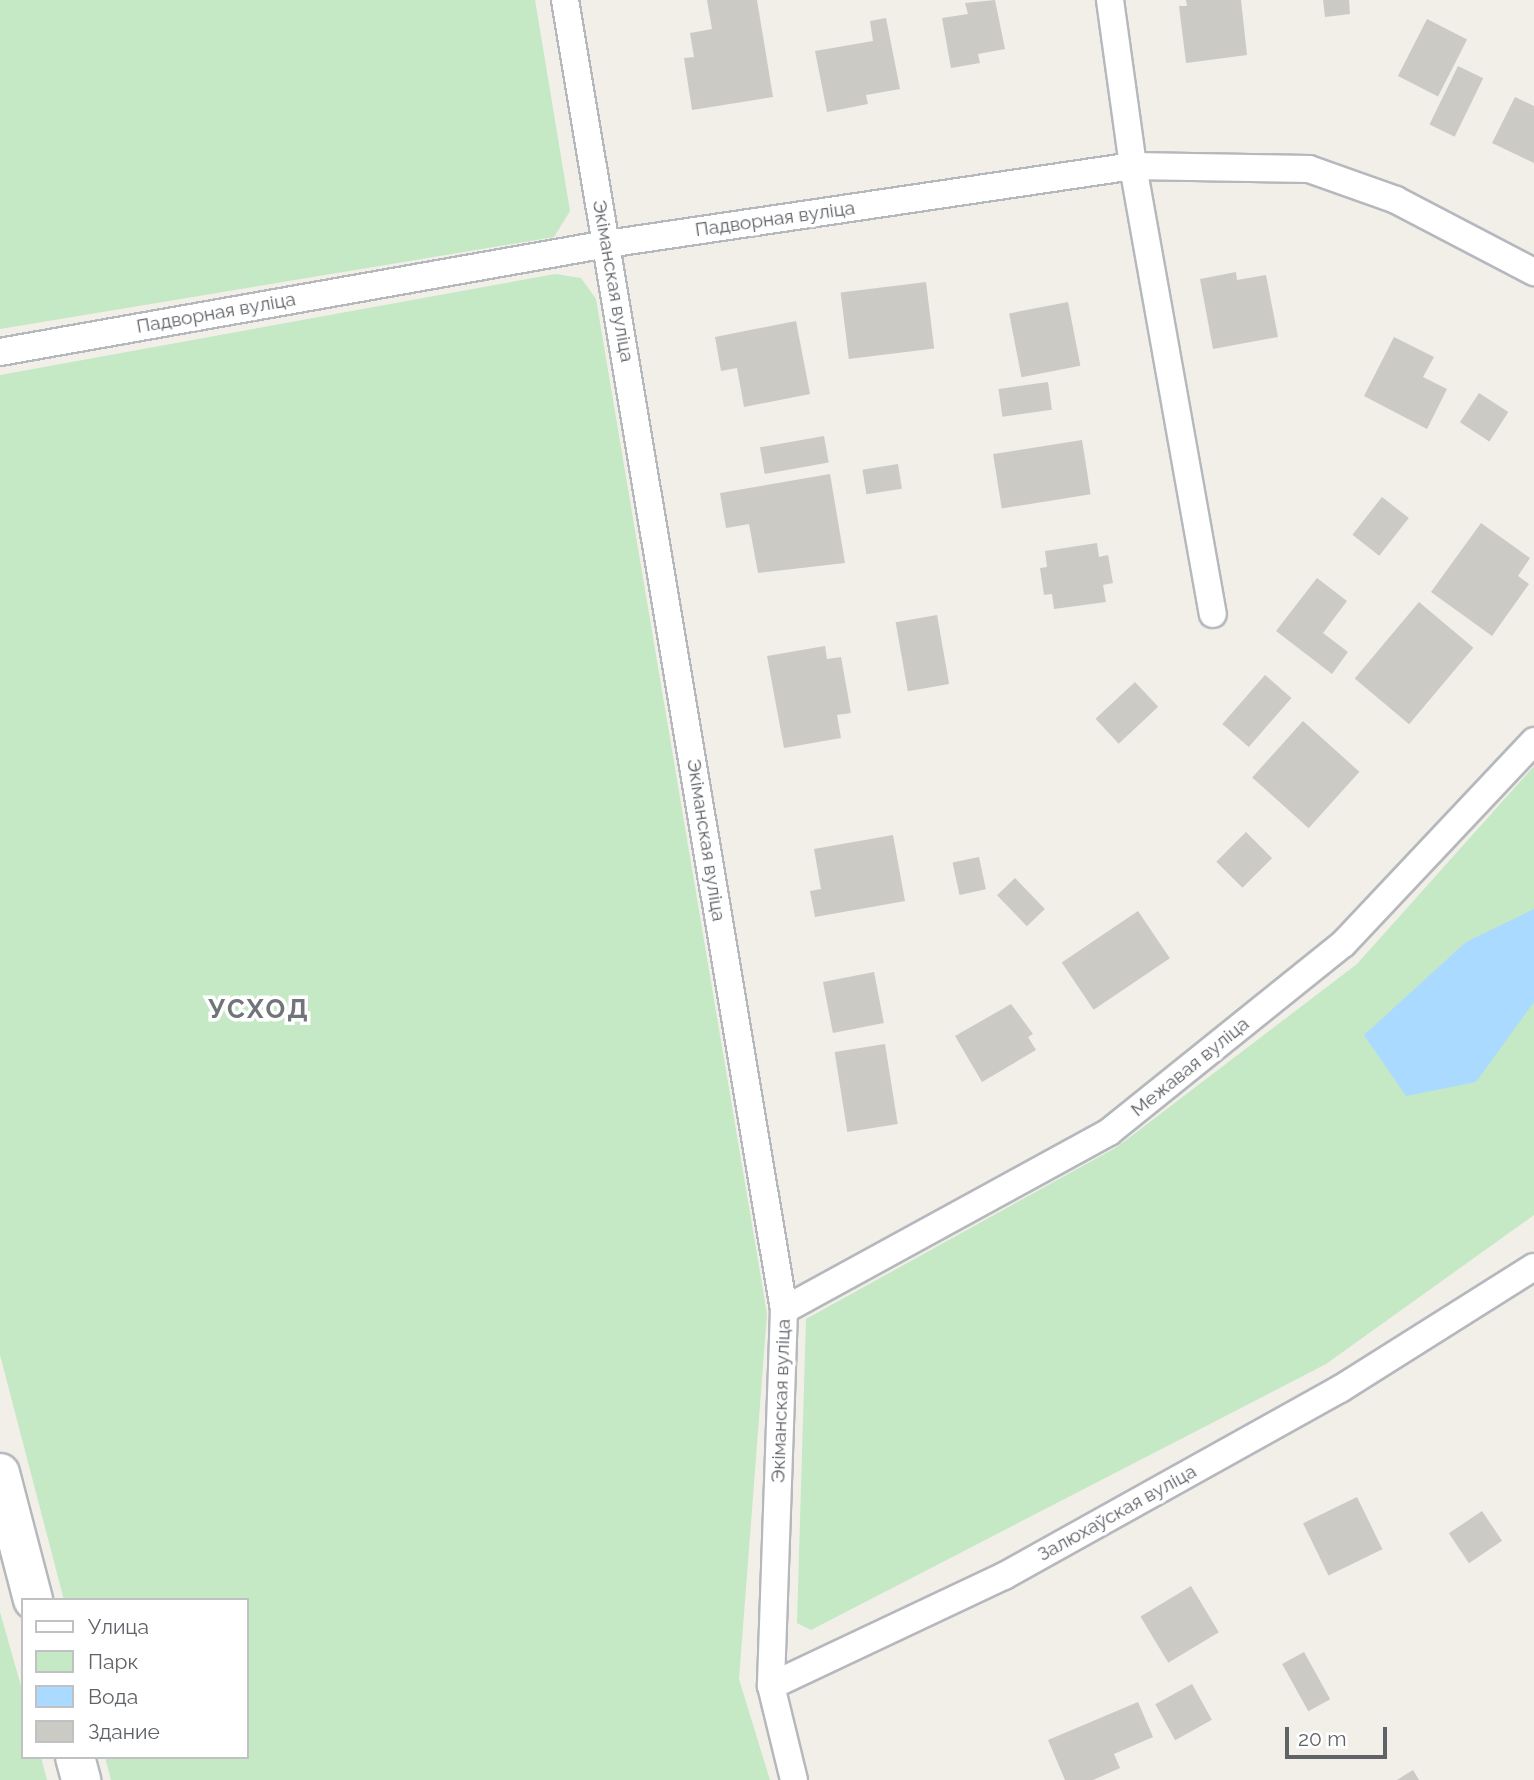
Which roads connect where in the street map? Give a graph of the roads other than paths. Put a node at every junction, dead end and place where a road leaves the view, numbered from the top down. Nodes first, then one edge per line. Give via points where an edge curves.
1 (565, 0) edge
2 (1110, 0) edge
3 (1133, 166) junction
4 (607, 244) junction
5 (1534, 272) edge
6 (0, 352) edge
7 (1213, 614) dead end
8 (1534, 741) edge
9 (1534, 1267) edge
10 (784, 1311) junction
11 (0, 1473) edge
12 (32, 1598) edge
13 (771, 1686) junction
14 (76, 1759) edge
15 (81, 1780) edge
16 (794, 1780) edge

1 - 4 street, Экіманская вуліца
2 - 3 street
3 - 4 street, Падворная вуліца
3 - 5 street, Падворная вуліца via 1308,169 1396,200
3 - 7 street
4 - 6 street, Падворная вуліца
4 - 10 street, Экіманская вуліца
8 - 10 street, Межавая вуліца via 1343,944 1109,1132
9 - 13 street, Залюхаўская вуліца via 1340,1390 1004,1576
10 - 13 street, Экіманская вуліца
11 - 12 main road
13 - 16 street
14 - 15 main road

